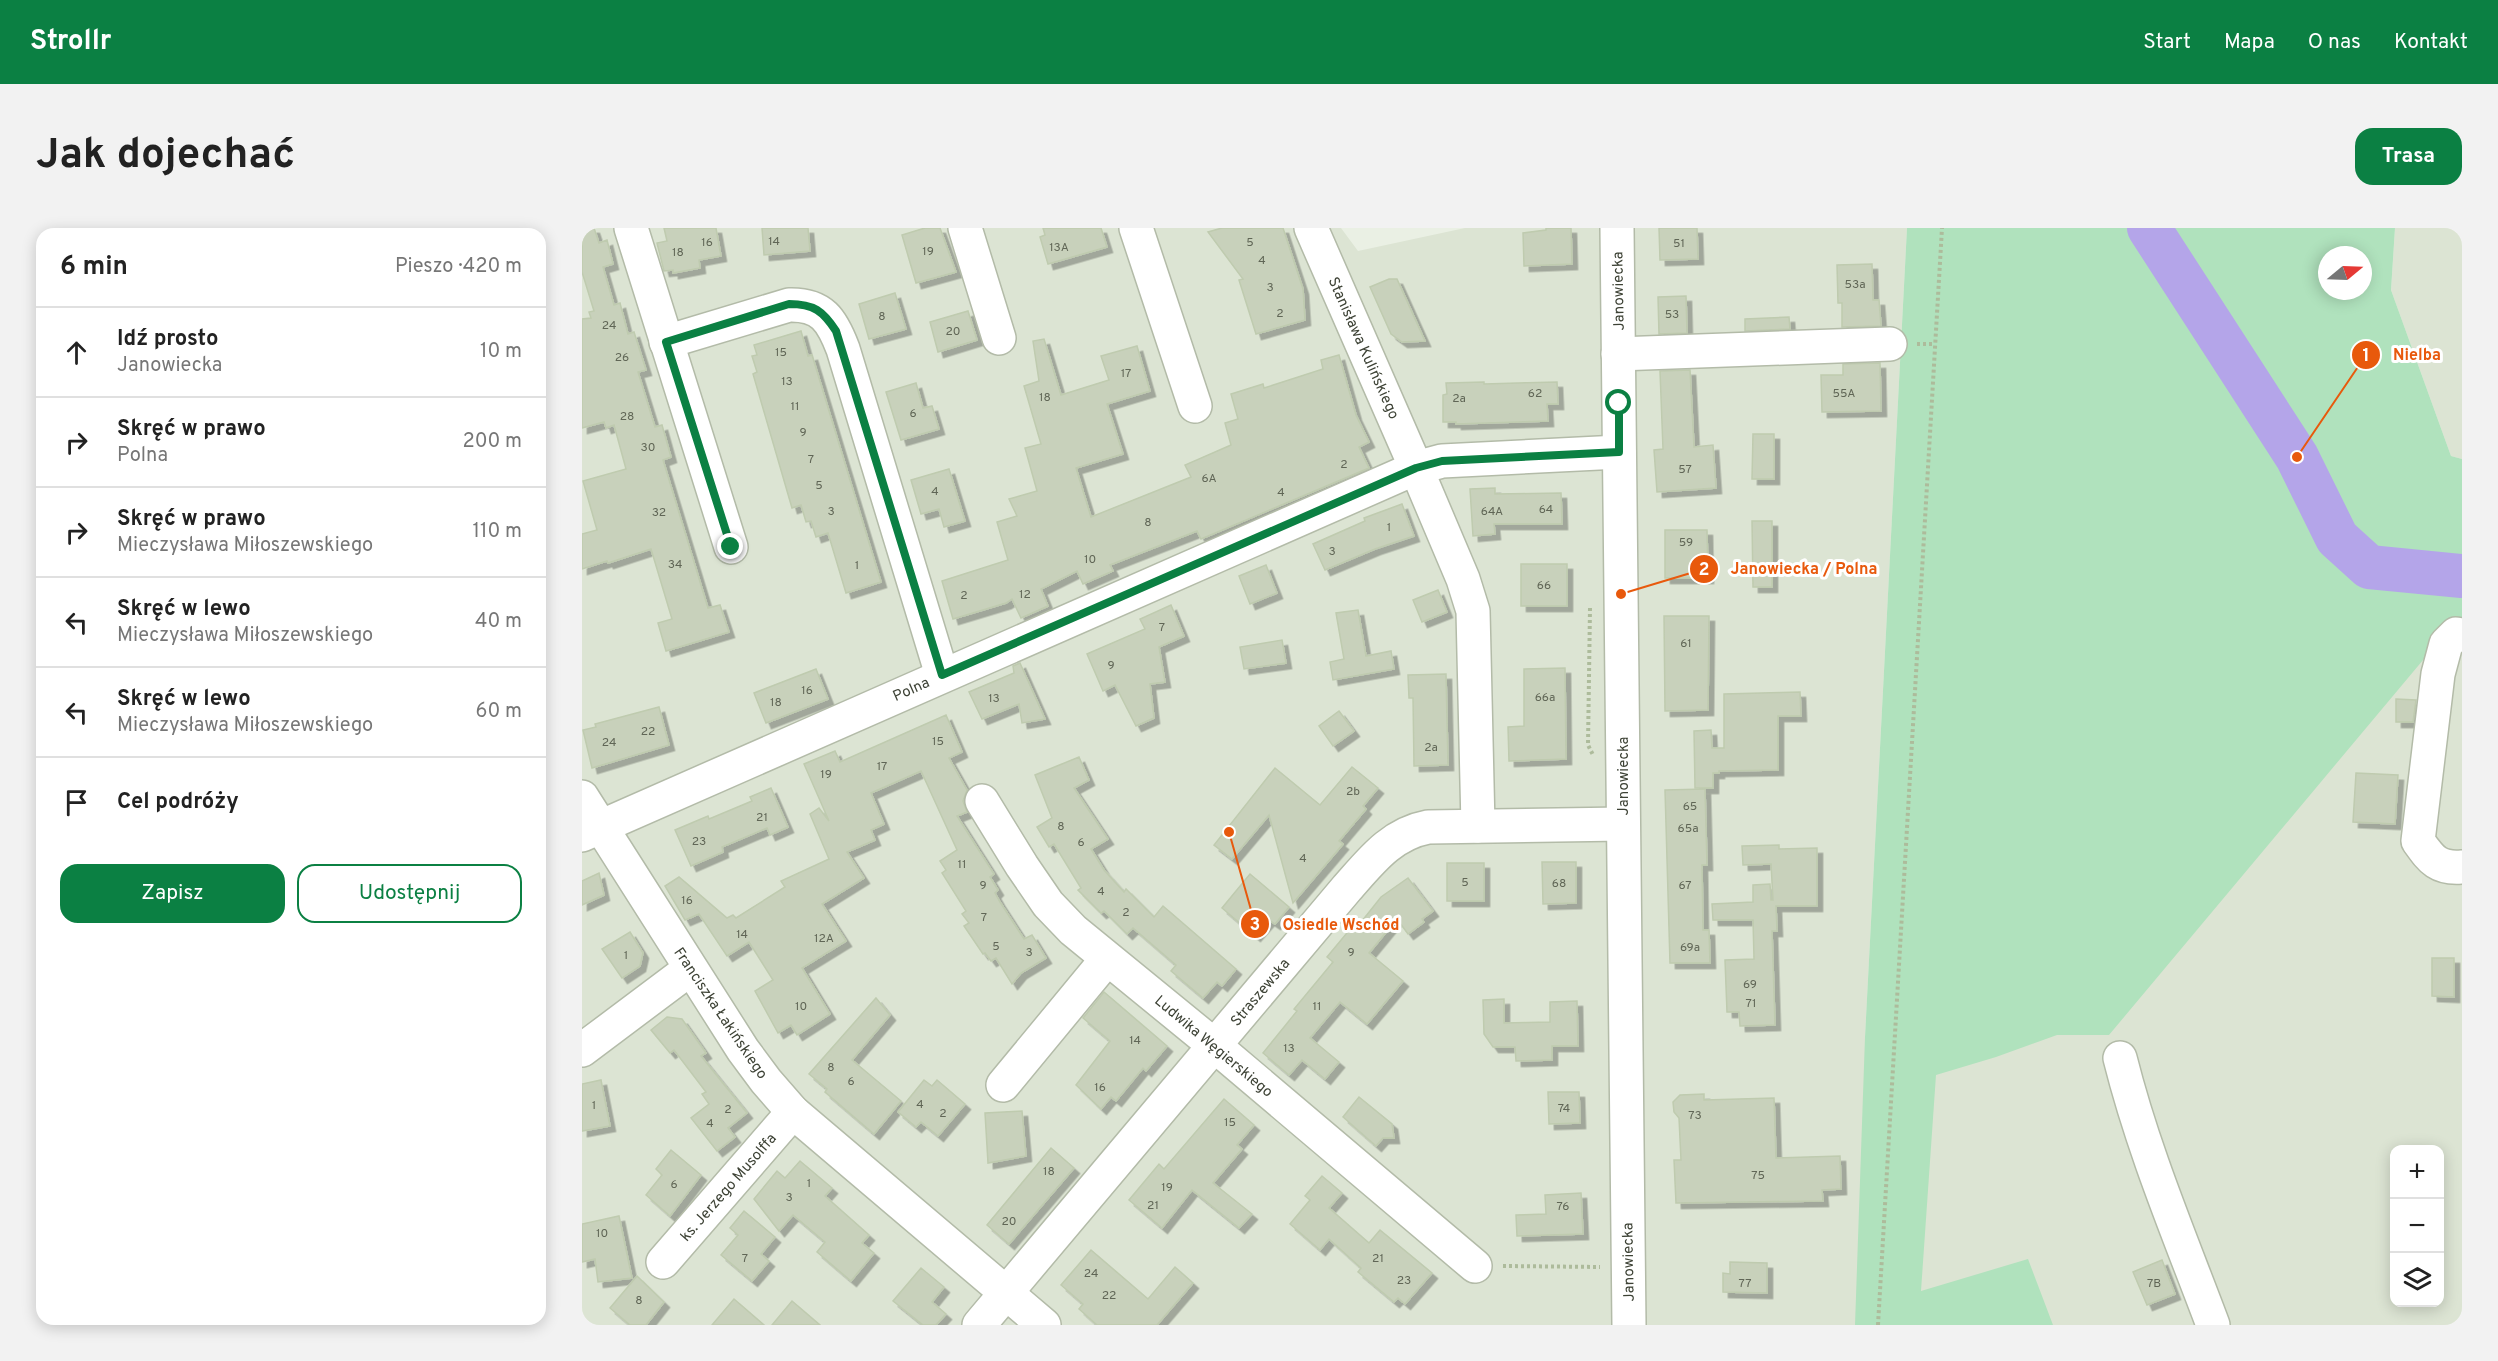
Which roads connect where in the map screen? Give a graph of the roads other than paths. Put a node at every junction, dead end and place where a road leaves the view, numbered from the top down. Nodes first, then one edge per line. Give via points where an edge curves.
1 (632, 228) edge
2 (965, 228) edge
3 (1136, 228) edge
4 (1311, 228) edge
5 (1617, 228) edge
6 (999, 338) dead end
7 (666, 342) junction
8 (1890, 344) dead end
9 (1618, 354) junction
10 (1196, 406) dead end
11 (1619, 452) junction
12 (1416, 468) junction
13 (731, 547) dead end
14 (2462, 634) edge
15 (942, 675) junction
16 (582, 796) edge
17 (982, 801) dead end
18 (1623, 824) junction
19 (1478, 826) junction
20 (591, 831) edge
21 (2462, 867) edge
22 (1107, 959) junction
23 (690, 969) junction
24 (1215, 1046) junction
25 (582, 1050) edge
26 (2120, 1058) dead end
27 (1003, 1085) dead end
28 (793, 1112) junction
29 (663, 1262) dead end
30 (1475, 1266) road end
31 (1006, 1293) junction
32 (979, 1325) edge
33 (1044, 1325) edge
34 (1629, 1325) edge
35 (2212, 1325) edge

1 - 7 street
2 - 6 street
3 - 10 street
4 - 12 street, Stanisława Kulińskiego
5 - 9 street, Janowiecka
7 - 13 street
7 - 15 street via 789,304 805,304 828,318 843,349
8 - 9 street
9 - 11 street, Janowiecka
11 - 12 street, Polna via 1442,461
11 - 18 street, Janowiecka
12 - 15 street, Polna
12 - 19 street, Stanisława Kulińskiego via 1473,611
14 - 21 street via 2456,634 2446,644 2438,674 2418,841 2433,862
15 - 20 street, Polna
16 - 20 street, Franciszka Łakińskiego
17 - 22 street, Ludwika Węgierskiego via 1048,904
18 - 19 street, Straszewska
18 - 34 street, Janowiecka
19 - 24 street, Straszewska via 1417,829 1386,845
20 - 23 street, Franciszka Łakińskiego
22 - 24 street, Ludwika Węgierskiego
22 - 27 street
23 - 25 street
23 - 28 street, Franciszka Łakińskiego via 743,1050
24 - 30 street, Ludwika Węgierskiego
24 - 31 street, Straszewska
26 - 35 street via 2146,1147
28 - 29 street, ks. Jerzego Musolffa
28 - 31 street, Franciszka Łakińskiego
31 - 32 street, Straszewska
31 - 33 street, Franciszka Łakińskiego

